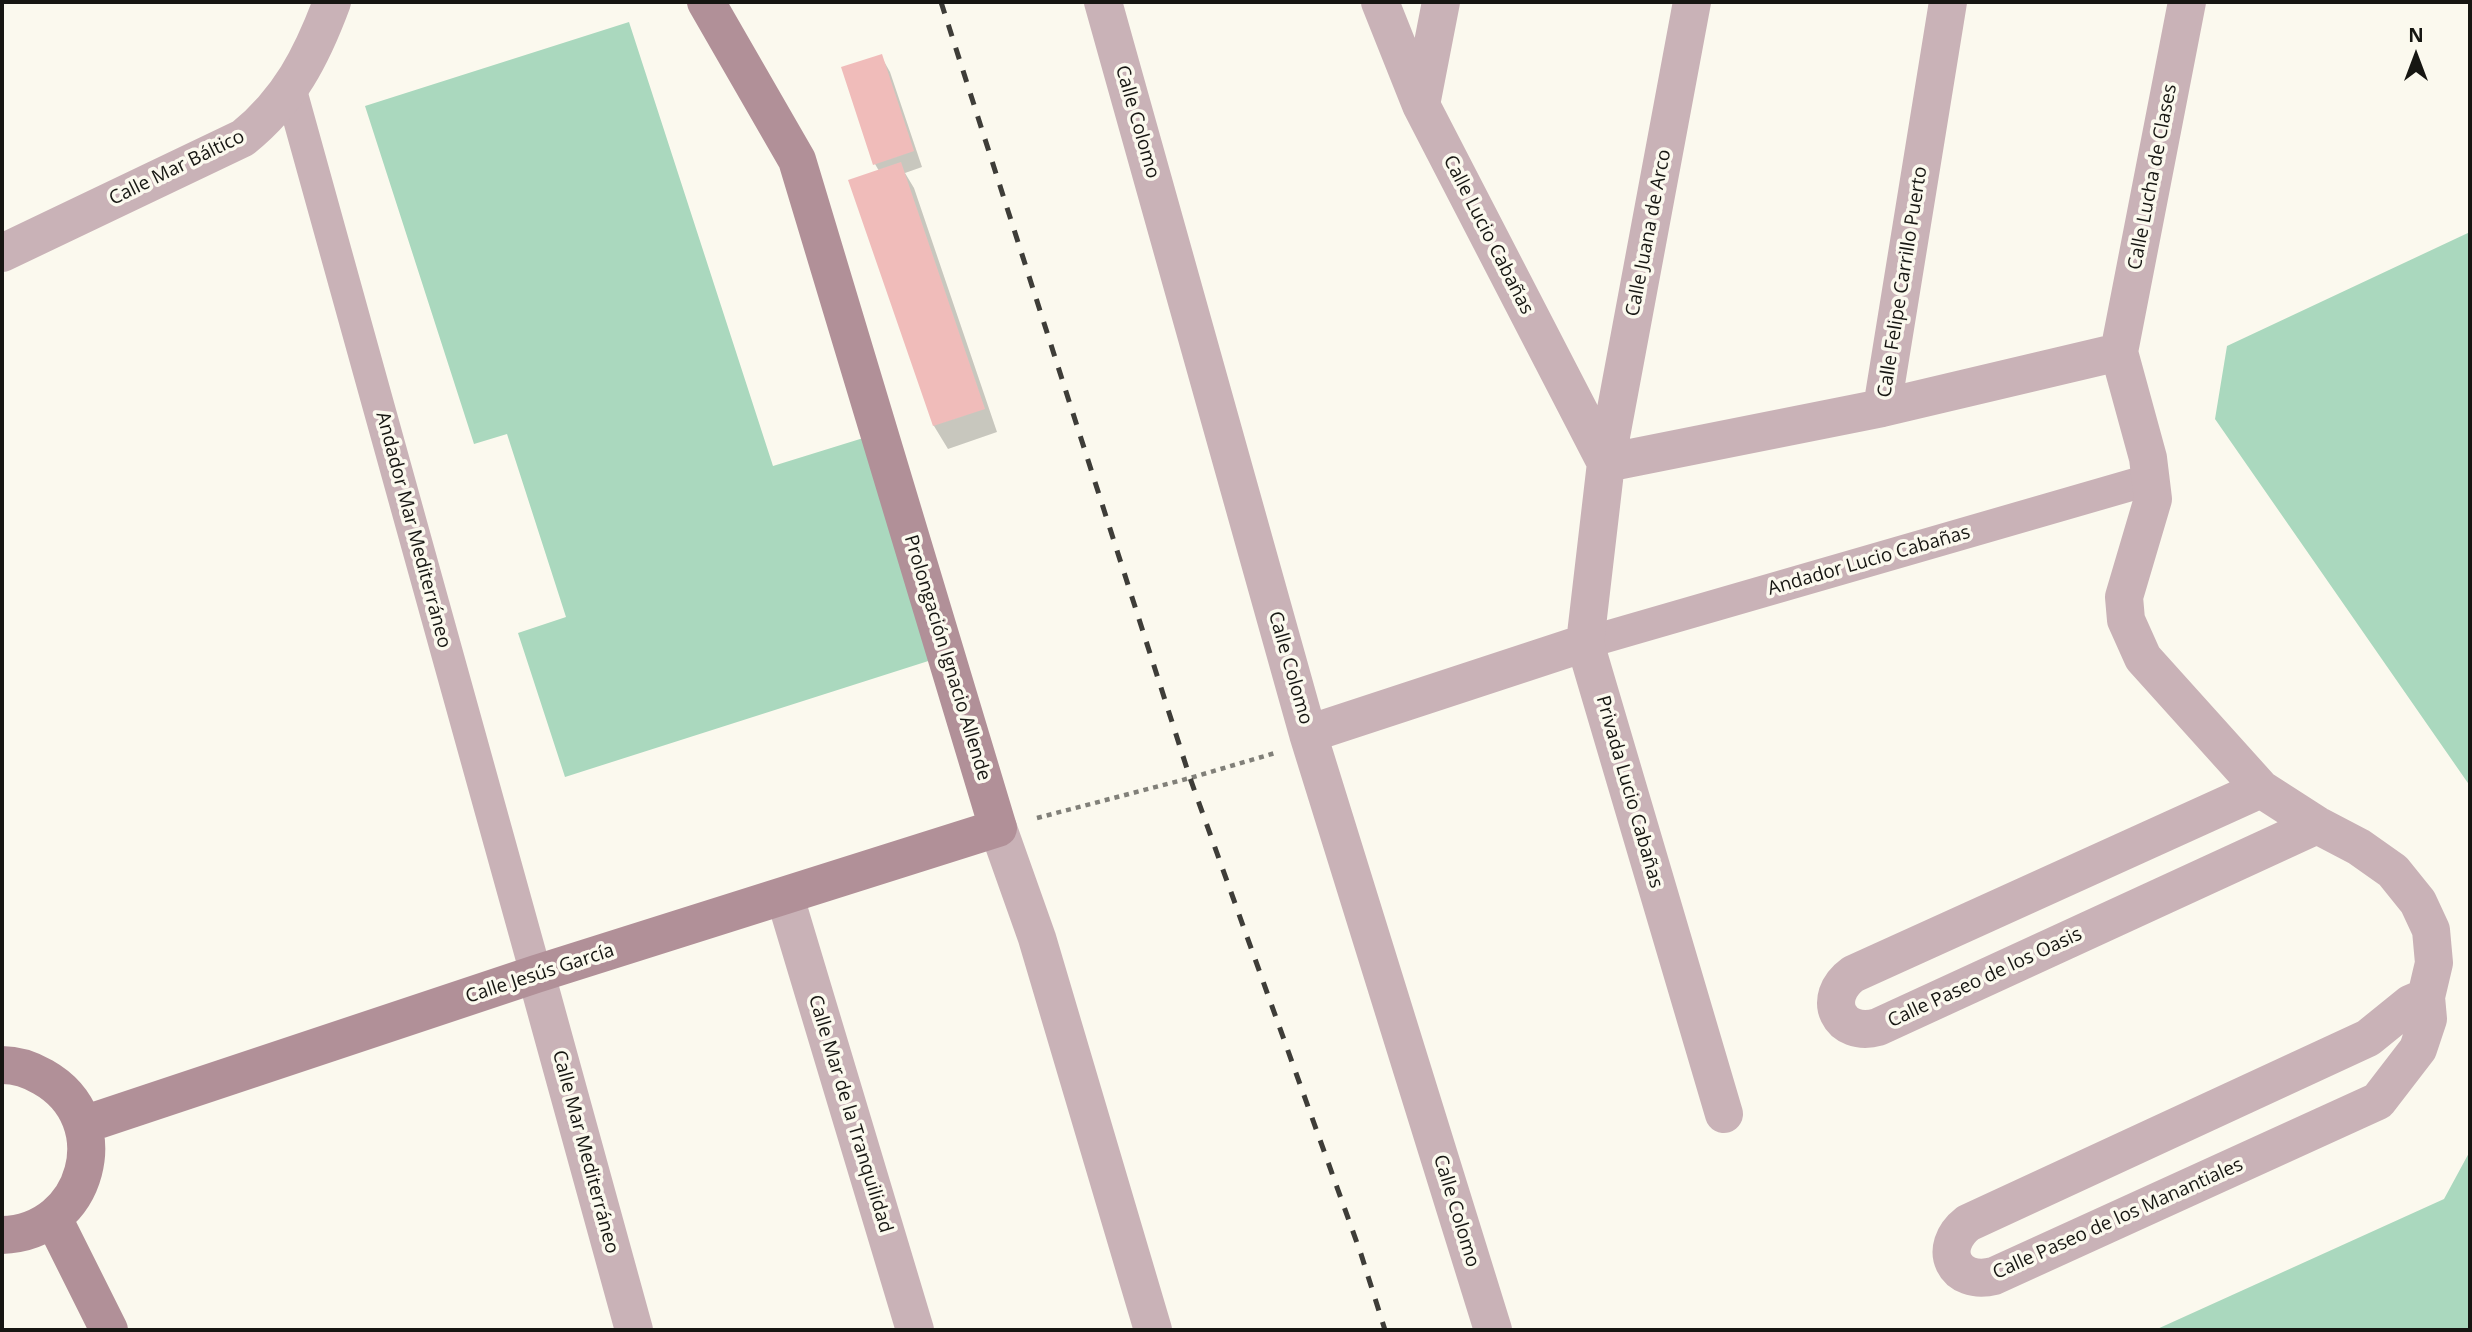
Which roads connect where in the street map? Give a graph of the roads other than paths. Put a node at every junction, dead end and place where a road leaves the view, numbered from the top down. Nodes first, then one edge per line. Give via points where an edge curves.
1 (332, 2) edge
2 (706, 2) edge
3 (1103, 2) edge
4 (1380, 2) edge
5 (1441, 2) edge
6 (1692, 2) edge
7 (1948, 2) edge
8 (2187, 2) edge
9 (290, 87) junction
10 (1421, 105) junction
11 (2, 253) edge
12 (2119, 352) junction
13 (1882, 408) junction
14 (1606, 464) junction
15 (2152, 479) junction
16 (1585, 643) junction
17 (1308, 734) junction
18 (2261, 789) junction
19 (2317, 825) junction
20 (999, 828) junction
21 (785, 897) junction
22 (536, 974) junction
23 (2426, 997) junction
24 (2, 1065) edge
25 (1724, 1114) dead end
26 (83, 1125) junction
27 (53, 1218) junction
28 (2, 1235) edge
29 (109, 1330) edge
30 (634, 1330) edge
31 (915, 1330) edge
32 (1153, 1330) edge
33 (1493, 1330) edge

1 - 9 street, Calle Mar Báltico via 307,62
2 - 20 main road, Prolongación Ignacio Allende via 797,160
3 - 17 street, Calle Colomo
4 - 10 street, Calle Lucio Cabañas
5 - 10 street
6 - 14 street, Calle Juana de Arco
7 - 13 street, Calle Felipe Carrillo Puerto
8 - 12 street, Calle Lucha de Clases
9 - 11 street, Calle Mar Báltico via 267,119 243,138
9 - 22 street, Andador Mar Mediterráneo
10 - 14 street, Calle Lucio Cabañas
12 - 13 street
12 - 15 street, Calle Paseo de los Manantiales
13 - 14 street, Calle Felipe Carrillo Puerto
14 - 16 street, Privada Lucio Cabañas
15 - 16 street, Andador Lucio Cabañas
15 - 18 street, Calle Paseo de los Manantiales via 2152,499 2124,597 2126,620 2143,658
16 - 17 street
16 - 25 street, Privada Lucio Cabañas
17 - 33 street, Calle Colomo
18 - 19 street, Calle Paseo de los Manantiales
18 - 19 street, Calle Paseo de los Oasis via 1853,974 1837,991 1838,1014 1856,1029 1878,1027
19 - 23 street, Calle Paseo de los Manantiales via 2393,871 2418,902 2431,930 2434,963
20 - 21 main road, Calle Jesús García
20 - 32 street, Prolongación Ignacio Allende via 1037,938
21 - 22 main road, Calle Jesús García
21 - 31 street, Calle Mar de la Tranquilidad
22 - 26 main road, Calle Jesús García
22 - 30 street, Calle Mar Mediterráneo
23 - 23 street, Calle Paseo de los Manantiales via 2410,1004 2368,1038 1968,1223 1953,1240 1954,1263 1971,1278 1994,1276 2378,1101 2418,1049 2428,1020
24 - 26 main road via 32,1071 54,1083 72,1102
26 - 27 main road via 87,1150 83,1176 71,1199
27 - 28 main road via 30,1230
27 - 29 main road

